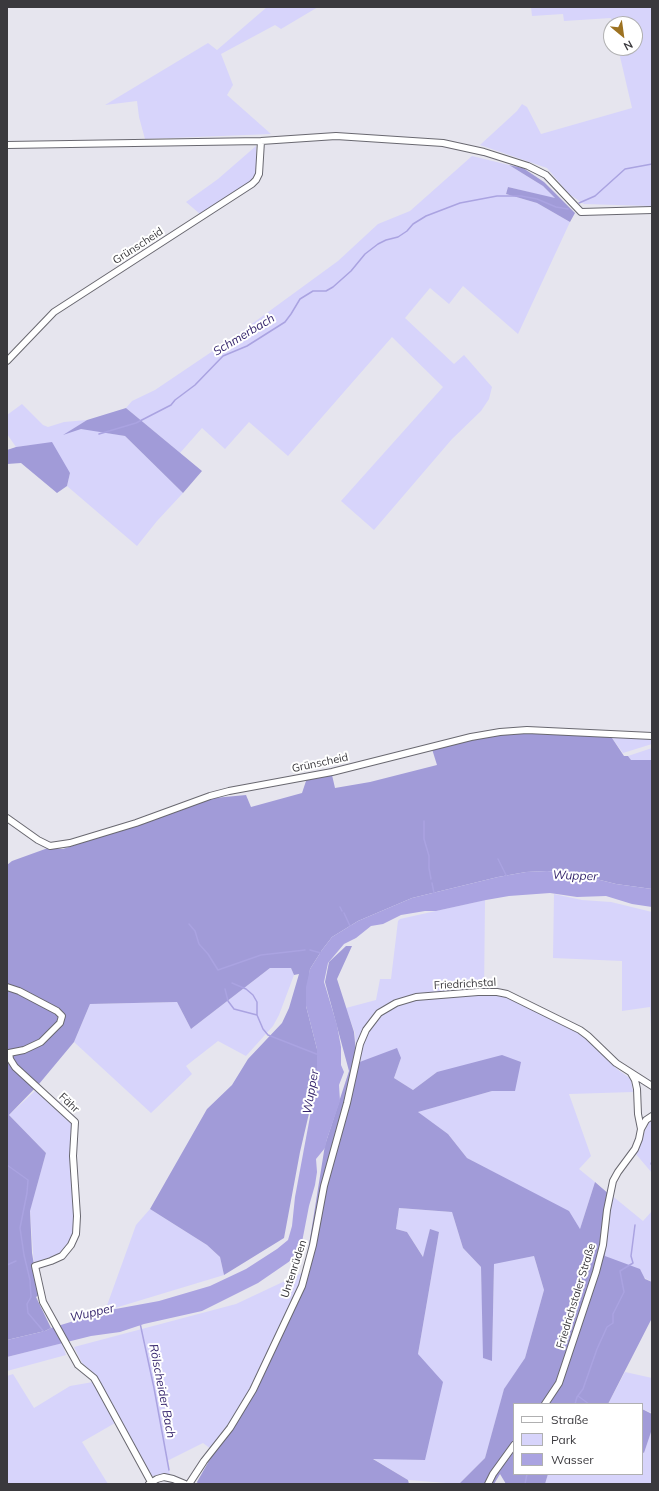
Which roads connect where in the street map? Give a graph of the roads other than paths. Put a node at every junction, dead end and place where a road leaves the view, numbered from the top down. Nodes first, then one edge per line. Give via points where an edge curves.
1 (261, 142) junction
2 (7, 145) edge
3 (652, 210) edge
4 (7, 361) edge
5 (652, 736) edge
6 (7, 818) edge
7 (7, 987) edge
8 (363, 1036) joint
9 (631, 1073) junction
10 (652, 1086) edge
11 (652, 1116) edge
12 (641, 1129) junction
13 (546, 1403) edge
14 (513, 1446) edge
15 (150, 1483) edge
16 (185, 1484) edge
17 (188, 1484) edge
18 (488, 1484) edge

1 - 2 street
1 - 3 street via 336,136 443,143 484,152 528,166 546,175 581,212
1 - 4 street, Grünscheid via 259,174 252,184 54,312
5 - 6 street, Grünscheid via 527,730 471,737 332,772 229,791 136,823 70,843 50,846
7 - 15 street, Fähr via 57,1011 62,1016 60,1023 41,1042 9,1054 15,1067 75,1122 73,1156 76,1234 62,1256 52,1262 35,1266 43,1302 80,1368 94,1378
8 - 9 street, Friedrichstal via 378,1013 396,1003 416,997 501,992 580,1030 613,1061
8 - 17 street, Untenrüden via 324,1186 314,1244 302,1286 253,1390 230,1428
9 - 10 street, Friedrichstal
9 - 12 street via 637,1089
11 - 12 street
12 - 13 street, Friedrichstaler Straße via 635,1149 615,1176 596,1272 559,1383
14 - 18 street
15 - 16 street via 166,1477

